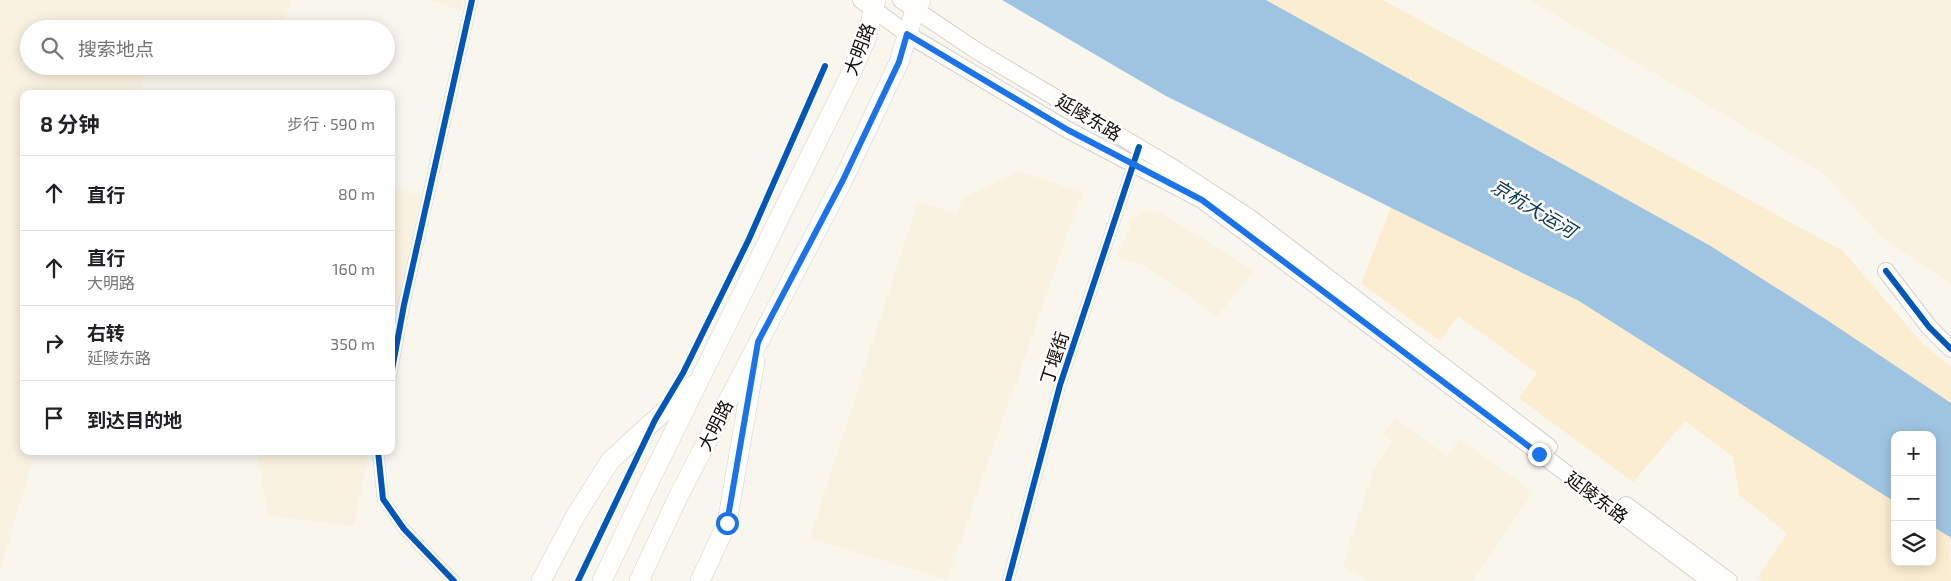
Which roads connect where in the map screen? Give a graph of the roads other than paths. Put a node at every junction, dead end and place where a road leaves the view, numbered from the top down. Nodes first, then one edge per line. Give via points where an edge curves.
1 (472, 0) edge
2 (870, 3) edge
3 (912, 3) edge
4 (907, 34) junction
5 (1139, 147) junction
6 (1134, 164) junction
7 (1886, 271) dead end
8 (758, 342) junction
9 (1951, 349) edge
10 (395, 353) edge
11 (702, 377) junction
12 (378, 455) edge
13 (454, 581) edge
14 (542, 581) edge
15 (602, 581) edge
16 (639, 581) edge
17 (700, 581) edge
18 (1008, 581) edge
19 (1710, 581) edge
20 (1729, 581) edge

1 - 10 street
2 - 4 main road, 延陵东路
2 - 11 main road, 大明路 via 866,40 853,69
3 - 4 main road, 大明路
3 - 5 main road, 延陵东路 via 977,51
4 - 6 main road, 延陵东路 via 1068,130
4 - 8 main road, 大明路 via 899,62 843,180
5 - 6 street, 丁堰街
5 - 20 main road, 延陵东路 via 1250,217 1543,443
6 - 18 street, 丁堰街 via 1060,386
6 - 19 main road, 延陵东路 via 1202,200
7 - 9 main road via 1929,327
8 - 16 main road, 大明路 via 679,495
8 - 17 main road via 727,523
11 - 14 main road via 610,460 576,515
11 - 15 main road, 大明路
12 - 13 street via 383,499 404,529

